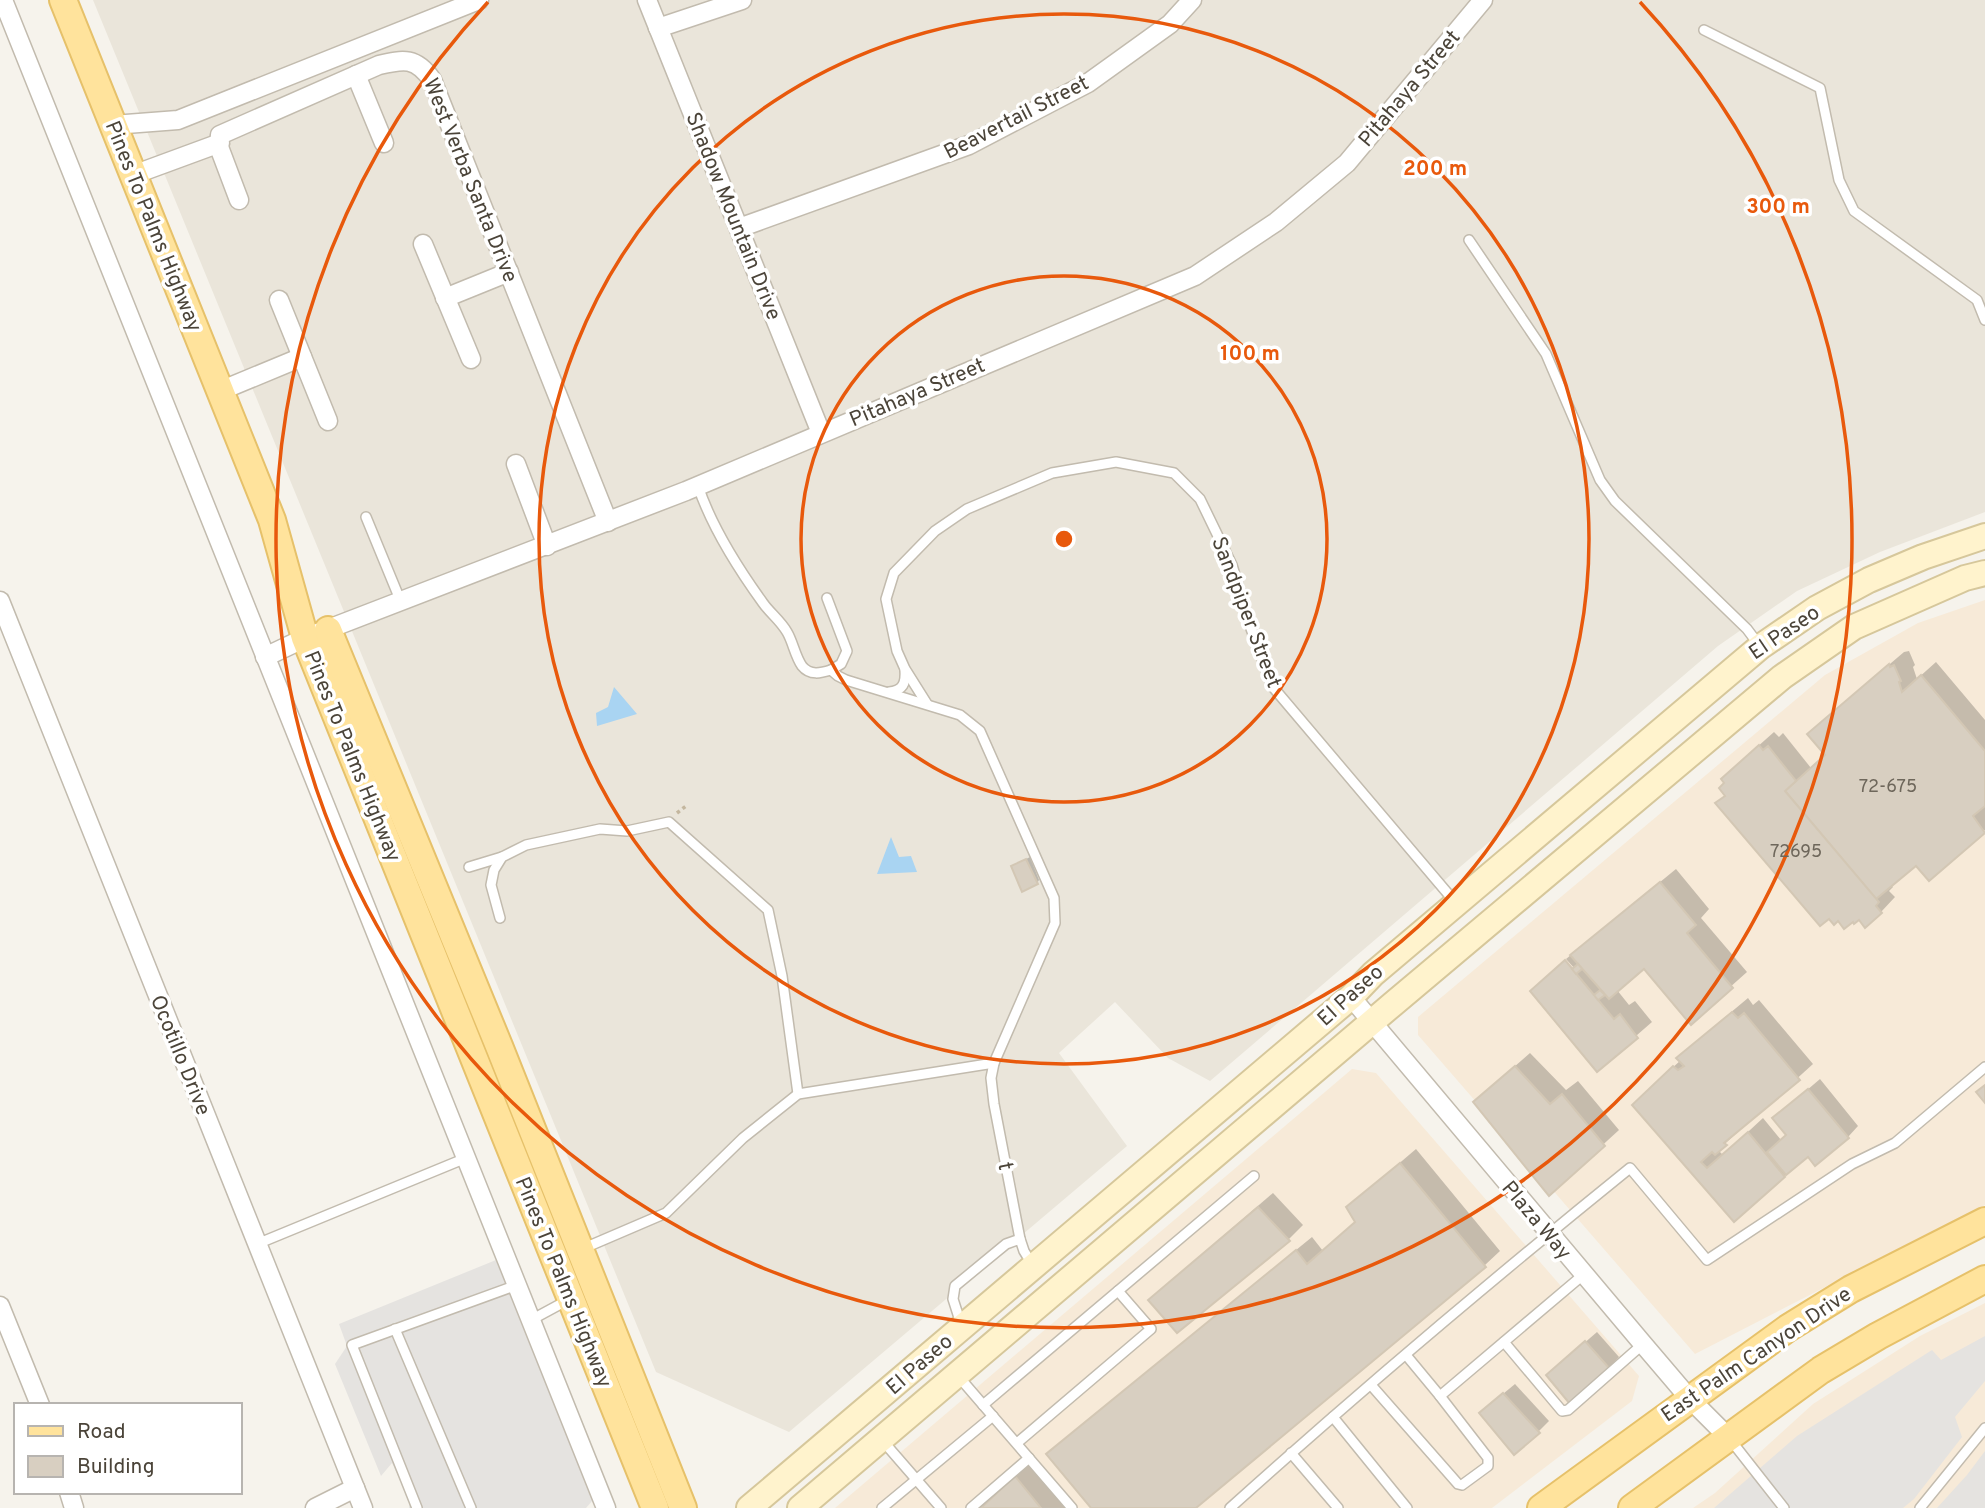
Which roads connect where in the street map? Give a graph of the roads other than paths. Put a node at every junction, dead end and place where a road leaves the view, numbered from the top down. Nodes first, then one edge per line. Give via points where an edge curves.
1 (3, 0) edge
2 (63, 0) edge
3 (479, 0) edge
4 (647, 0) edge
5 (742, 0) edge
6 (1192, 0) edge
7 (1483, 0) edge
8 (658, 28) junction
9 (1704, 30) dead end
10 (356, 75) junction
11 (113, 125) junction
12 (220, 143) junction
13 (384, 143) dead end
14 (133, 175) junction
15 (239, 200) dead end
16 (739, 228) junction
17 (1469, 240) dead end
18 (423, 244) dead end
19 (509, 272) junction
20 (445, 298) junction
21 (279, 300) dead end
22 (1985, 320) edge
23 (302, 357) junction
24 (471, 359) dead end
25 (220, 391) junction
26 (328, 421) dead end
27 (821, 433) junction
28 (516, 464) dead end
29 (698, 486) junction
30 (366, 517) dead end
31 (608, 522) junction
32 (1985, 536) edge
33 (547, 546) junction
34 (1985, 573) edge
35 (827, 598) dead end
36 (0, 601) edge
37 (401, 602) junction
38 (317, 634) junction
39 (1760, 647) junction
40 (265, 657) junction
41 (905, 669) junction
42 (831, 670) junction
43 (887, 692) junction
44 (927, 704) junction
45 (502, 857) junction
46 (469, 867) dead end
47 (1456, 903) junction
48 (500, 918) dead end
49 (1351, 997) junction
50 (1371, 1023) junction
51 (994, 1063) junction
52 (1271, 1064) junction
53 (1985, 1067) edge
54 (798, 1094) junction
55 (1227, 1145) junction
56 (466, 1158) junction
57 (1254, 1176) dead end
58 (1985, 1221) edge
59 (1548, 1234) junction
60 (1020, 1239) junction
61 (257, 1244) junction
62 (580, 1250) junction
63 (554, 1260) junction
64 (1033, 1265) junction
65 (1583, 1275) junction
66 (1985, 1279) edge
67 (517, 1285) junction
68 (1118, 1291) junction
69 (570, 1299) junction
70 (0, 1306) edge
71 (530, 1320) junction
72 (962, 1327) junction
73 (395, 1329) junction
74 (1504, 1342) junction
75 (1643, 1345) junction
76 (1406, 1355) junction
77 (912, 1369) junction
78 (960, 1371) junction
79 (1371, 1385) junction
80 (1440, 1396) junction
81 (1689, 1398) junction
82 (39, 1403) edge
83 (984, 1405) junction
84 (870, 1406) junction
85 (993, 1416) junction
86 (1333, 1417) junction
87 (1985, 1428) edge
88 (1728, 1437) junction
89 (881, 1439) junction
90 (1017, 1443) junction
91 (1291, 1453) junction
92 (1029, 1458) junction
93 (915, 1479) junction
94 (355, 1488) junction
95 (315, 1508) edge
96 (363, 1508) edge
97 (417, 1508) edge
98 (471, 1508) edge
99 (606, 1508) edge
100 (655, 1508) edge
101 (683, 1508) edge
102 (749, 1508) edge
103 (769, 1508) edge
104 (800, 1508) edge
105 (882, 1508) edge
106 (941, 1508) edge
107 (971, 1508) edge
108 (1072, 1508) edge
109 (1230, 1508) edge
110 (1338, 1508) edge
111 (1407, 1508) edge
112 (1541, 1508) edge
113 (1632, 1508) edge
114 (1784, 1508) edge
115 (1921, 1508) edge

1 - 40 street
2 - 11 main road, Pines To Palms Highway
3 - 11 street via 178,120
4 - 8 street, Shadow Mountain Drive
5 - 8 street
6 - 16 street, Beavertail Street via 1170,24 1087,83 969,145
7 - 27 street, Pitahaya Street via 1347,163 1276,222 1195,276
8 - 16 street, Shadow Mountain Drive
9 - 22 lane via 1820,88 1839,180 1854,211 1978,300
10 - 12 street, West Verba Santa Drive via 231,129 220,135
10 - 13 street
10 - 19 street, West Verba Santa Drive via 399,60 425,69
11 - 14 main road, Pines To Palms Highway
12 - 14 street, West Verba Santa Drive
12 - 15 street
14 - 25 main road, Pines To Palms Highway
16 - 27 street, Shadow Mountain Drive
17 - 39 lane via 1546,354 1600,480 1615,501
18 - 20 street
19 - 20 street
19 - 31 street, West Verba Santa Drive
20 - 24 street
21 - 23 street
23 - 25 street
23 - 26 street
25 - 38 main road, Pines To Palms Highway
27 - 29 street, Pitahaya Street
28 - 33 street
29 - 31 street, Pitahaya Street
29 - 42 lane via 707,514 764,606 788,633 802,667 819,674
30 - 37 lane
31 - 33 street, Pitahaya Street
32 - 39 street, El Paseo via 1869,580
33 - 37 street, Pitahaya Street
34 - 50 street, El Paseo via 1885,611 1818,650
35 - 42 lane via 847,651 841,664
36 - 61 street, Ocotillo Drive
37 - 38 street, Pitahaya Street
38 - 40 street, Pitahaya Street
38 - 62 main road, Pines To Palms Highway
38 - 63 main road, Pines To Palms Highway
39 - 47 street, El Paseo
40 - 56 street
41 - 43 lane via 904,685
41 - 44 lane, Sandpiper Street
41 - 47 lane, Sandpiper Street via 886,599 894,573 935,531 967,509 1052,473 1116,461 1174,473 1200,499 1232,565 1272,686
42 - 43 lane via 846,680
43 - 44 lane
44 - 51 lane via 960,715 980,731 1056,905 1053,930
45 - 46 lane
45 - 48 lane via 491,885
45 - 54 lane via 526,845 600,829 627,831 664,822 673,826 769,913
47 - 49 street, El Paseo
49 - 50 street, Plaza Way
49 - 52 street, El Paseo
50 - 55 street, El Paseo
50 - 59 street, Plaza Way
51 - 54 lane
51 - 60 lane, t via 994,1104
52 - 55 street via 1259,1097 1225,1126 1222,1137
52 - 64 street, El Paseo
53 - 59 lane via 1895,1143 1852,1164 1707,1260 1630,1168
54 - 62 lane via 743,1138 666,1213
55 - 78 street, El Paseo
56 - 61 lane
56 - 67 street
57 - 68 lane
58 - 81 main road, East Palm Canyon Drive via 1851,1289
59 - 65 street, Plaza Way
59 - 76 lane
60 - 64 lane, t
60 - 72 lane via 1006,1244 955,1286 953,1299
61 - 94 street, Ocotillo Drive
62 - 63 lane
62 - 101 main road, Pines To Palms Highway
63 - 69 main road, Pines To Palms Highway
64 - 72 street, El Paseo
64 - 78 street via 1038,1278 1034,1289
65 - 74 lane
65 - 75 street, Plaza Way
66 - 88 main road via 1821,1370
67 - 71 street
67 - 73 lane
68 - 83 lane
68 - 90 lane via 1151,1329
69 - 71 lane
69 - 100 main road, Pines To Palms Highway
70 - 82 street
71 - 99 street
72 - 77 street, El Paseo
73 - 97 lane via 352,1345
73 - 98 lane
74 - 75 lane via 1562,1411
74 - 80 lane
75 - 81 street, Plaza Way
76 - 79 lane
76 - 80 lane
77 - 78 street
77 - 84 street, El Paseo
78 - 83 lane
78 - 89 street, El Paseo
79 - 80 lane via 1462,1485 1488,1466 1488,1458
79 - 86 lane
81 - 88 street, Plaza Way
81 - 112 main road, East Palm Canyon Drive
83 - 85 lane
84 - 102 street, El Paseo
84 - 103 street via 837,1450
85 - 90 lane
85 - 93 lane
86 - 91 lane
86 - 111 lane
87 - 115 lane
88 - 113 main road
88 - 114 lane
89 - 93 lane
89 - 104 street, El Paseo
90 - 92 lane
91 - 109 lane
91 - 110 lane
92 - 107 lane
92 - 108 lane
93 - 105 lane
93 - 106 lane
94 - 95 street
94 - 96 street, Ocotillo Drive

